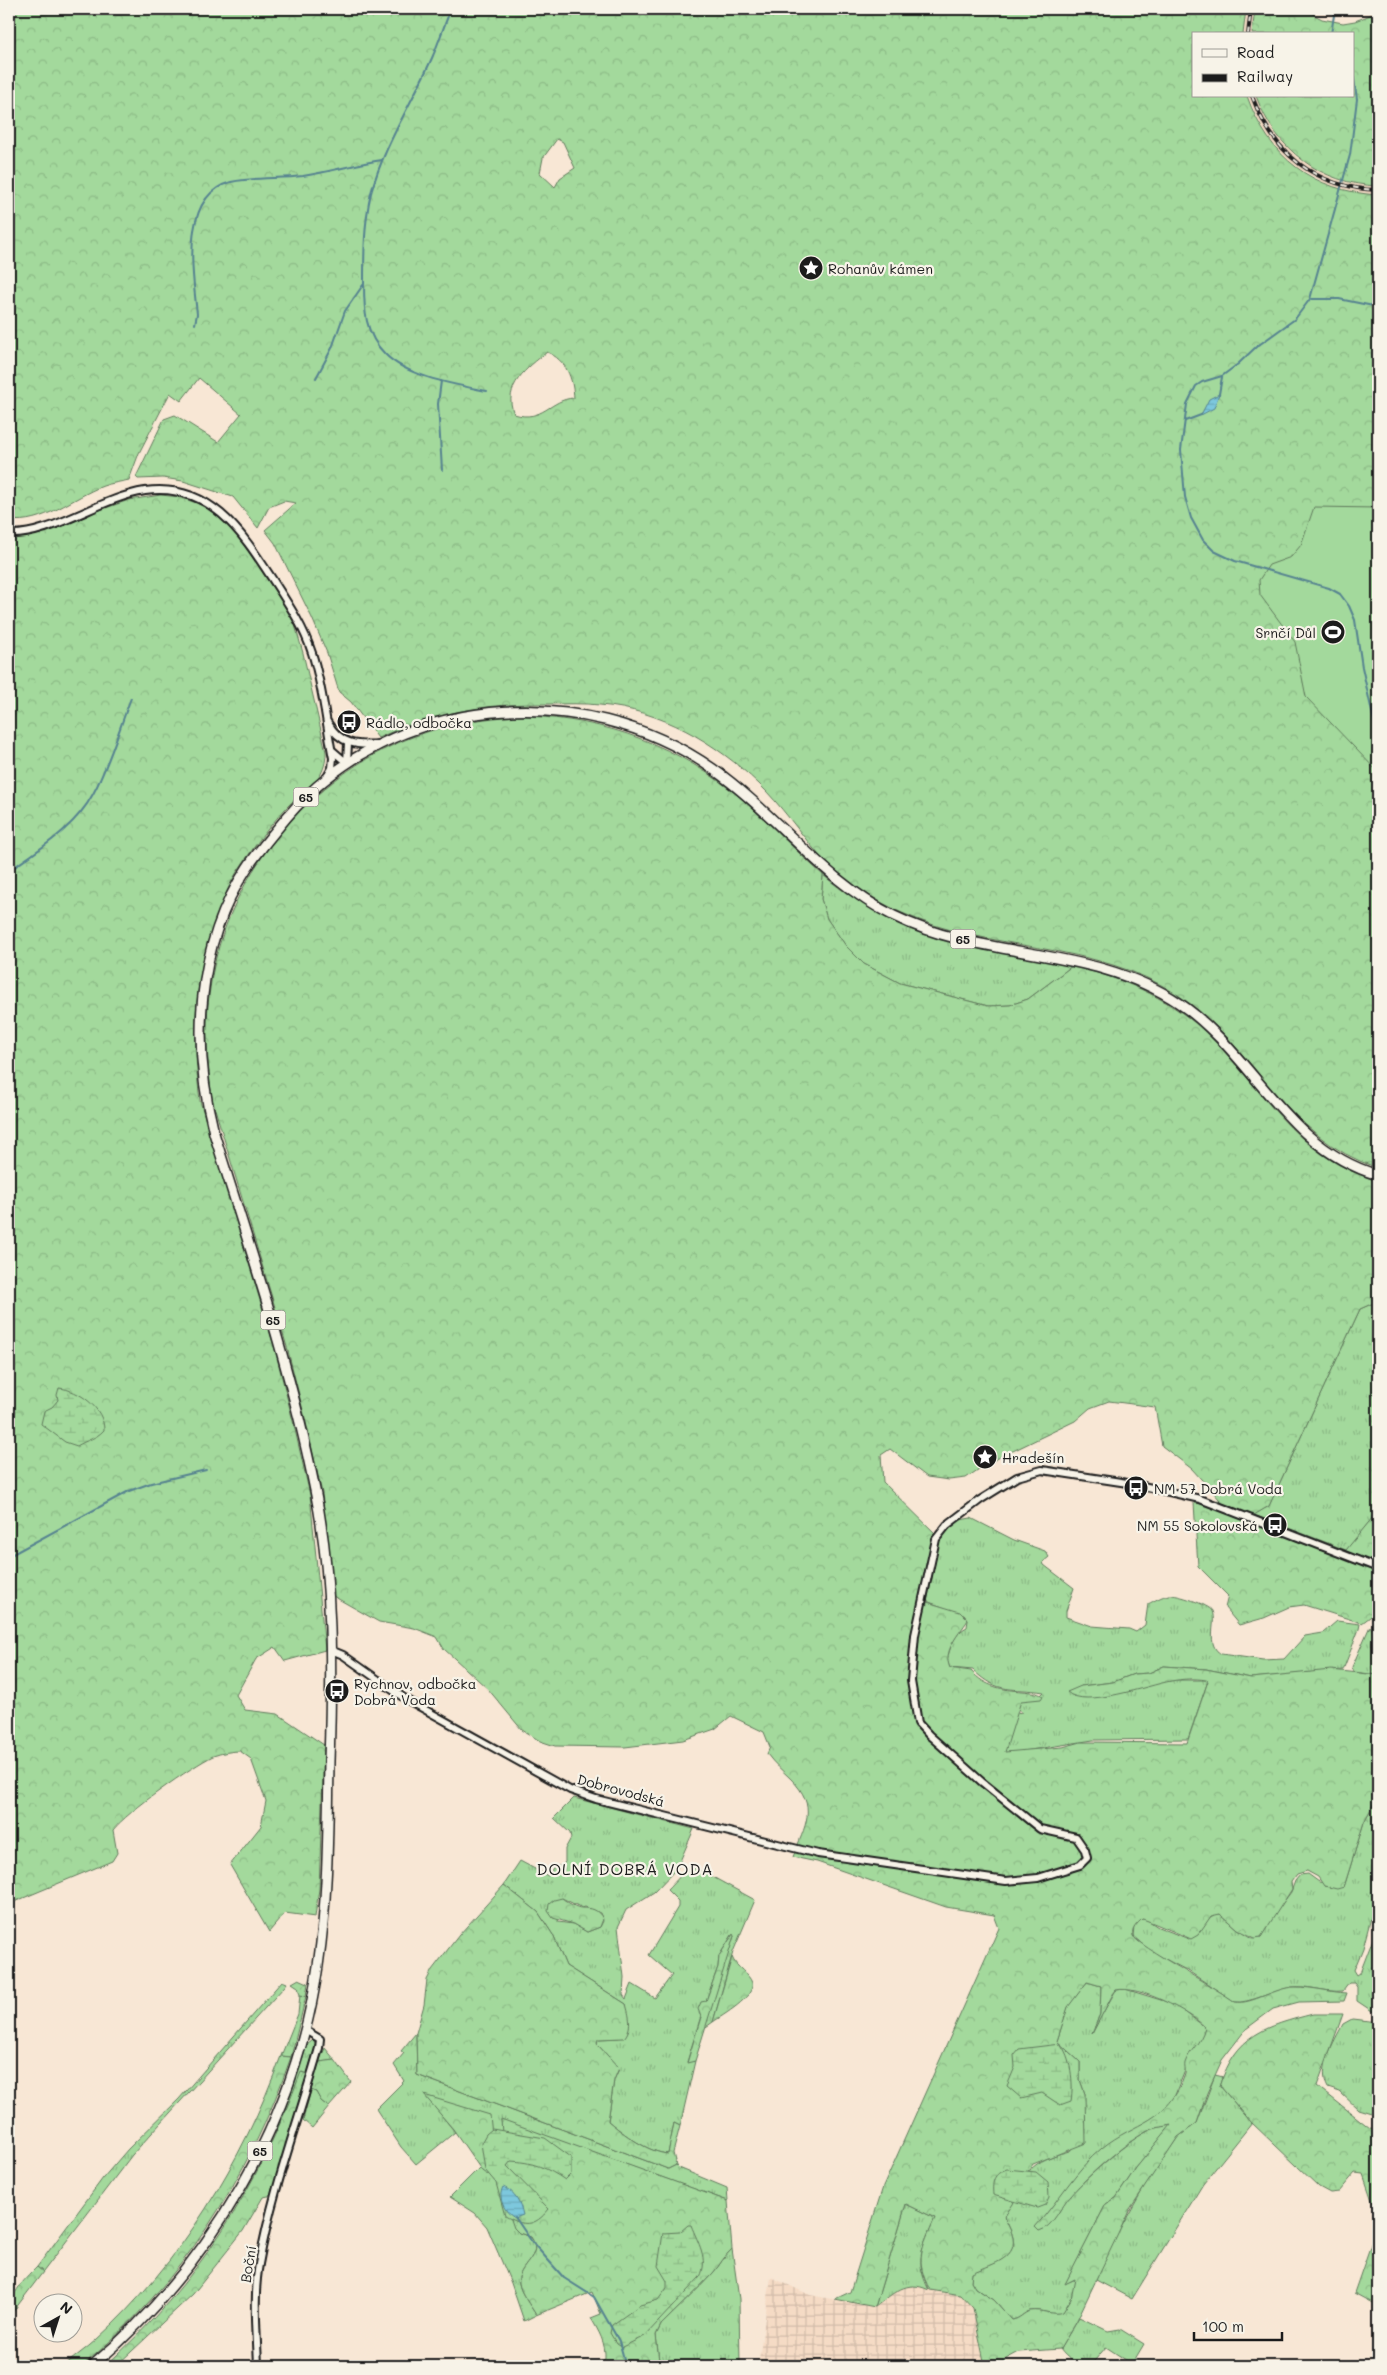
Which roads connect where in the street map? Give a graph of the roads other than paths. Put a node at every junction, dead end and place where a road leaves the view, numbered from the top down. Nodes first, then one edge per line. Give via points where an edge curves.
1 (9, 534) edge
2 (325, 717) junction
3 (348, 743) junction
4 (381, 744) junction
5 (330, 745) junction
6 (347, 763) junction
7 (322, 783) junction
8 (1378, 1175) edge
9 (1378, 1568) edge
10 (331, 1650) junction
11 (305, 2030) junction
12 (92, 2366) edge
13 (258, 2366) edge

1 - 2 street via 28,533 103,502 146,491 183,494 213,507 226,516 245,538 302,627 313,656
2 - 3 street via 337,735
2 - 5 street
3 - 4 street via 361,746
3 - 6 street
4 - 6 main road, 65
4 - 8 main road, 65 via 422,727 462,716 525,709 588,715 650,734 713,769 756,803 858,895 894,916 948,936 1103,967 1164,994 1216,1034 1311,1140 1340,1159
5 - 6 street via 335,754
5 - 7 street via 333,764
6 - 7 main road, 65
7 - 10 main road, 65 via 271,836 245,870 230,899 208,962 200,1041 212,1125 281,1348 316,1494
9 - 10 street, Dobrovodská via 1187,1495 1042,1470 1017,1477 947,1525 936,1539 915,1635 911,1681 918,1722 982,1782 1040,1829 1076,1837 1087,1858 1080,1865 1038,1878 1006,1881 818,1854 570,1790 412,1702
10 - 11 main road, 65 via 324,1908 318,1967
11 - 12 main road, 65 via 269,2131 223,2217 167,2292
11 - 13 street, Boční via 320,2039 319,2048 259,2264

